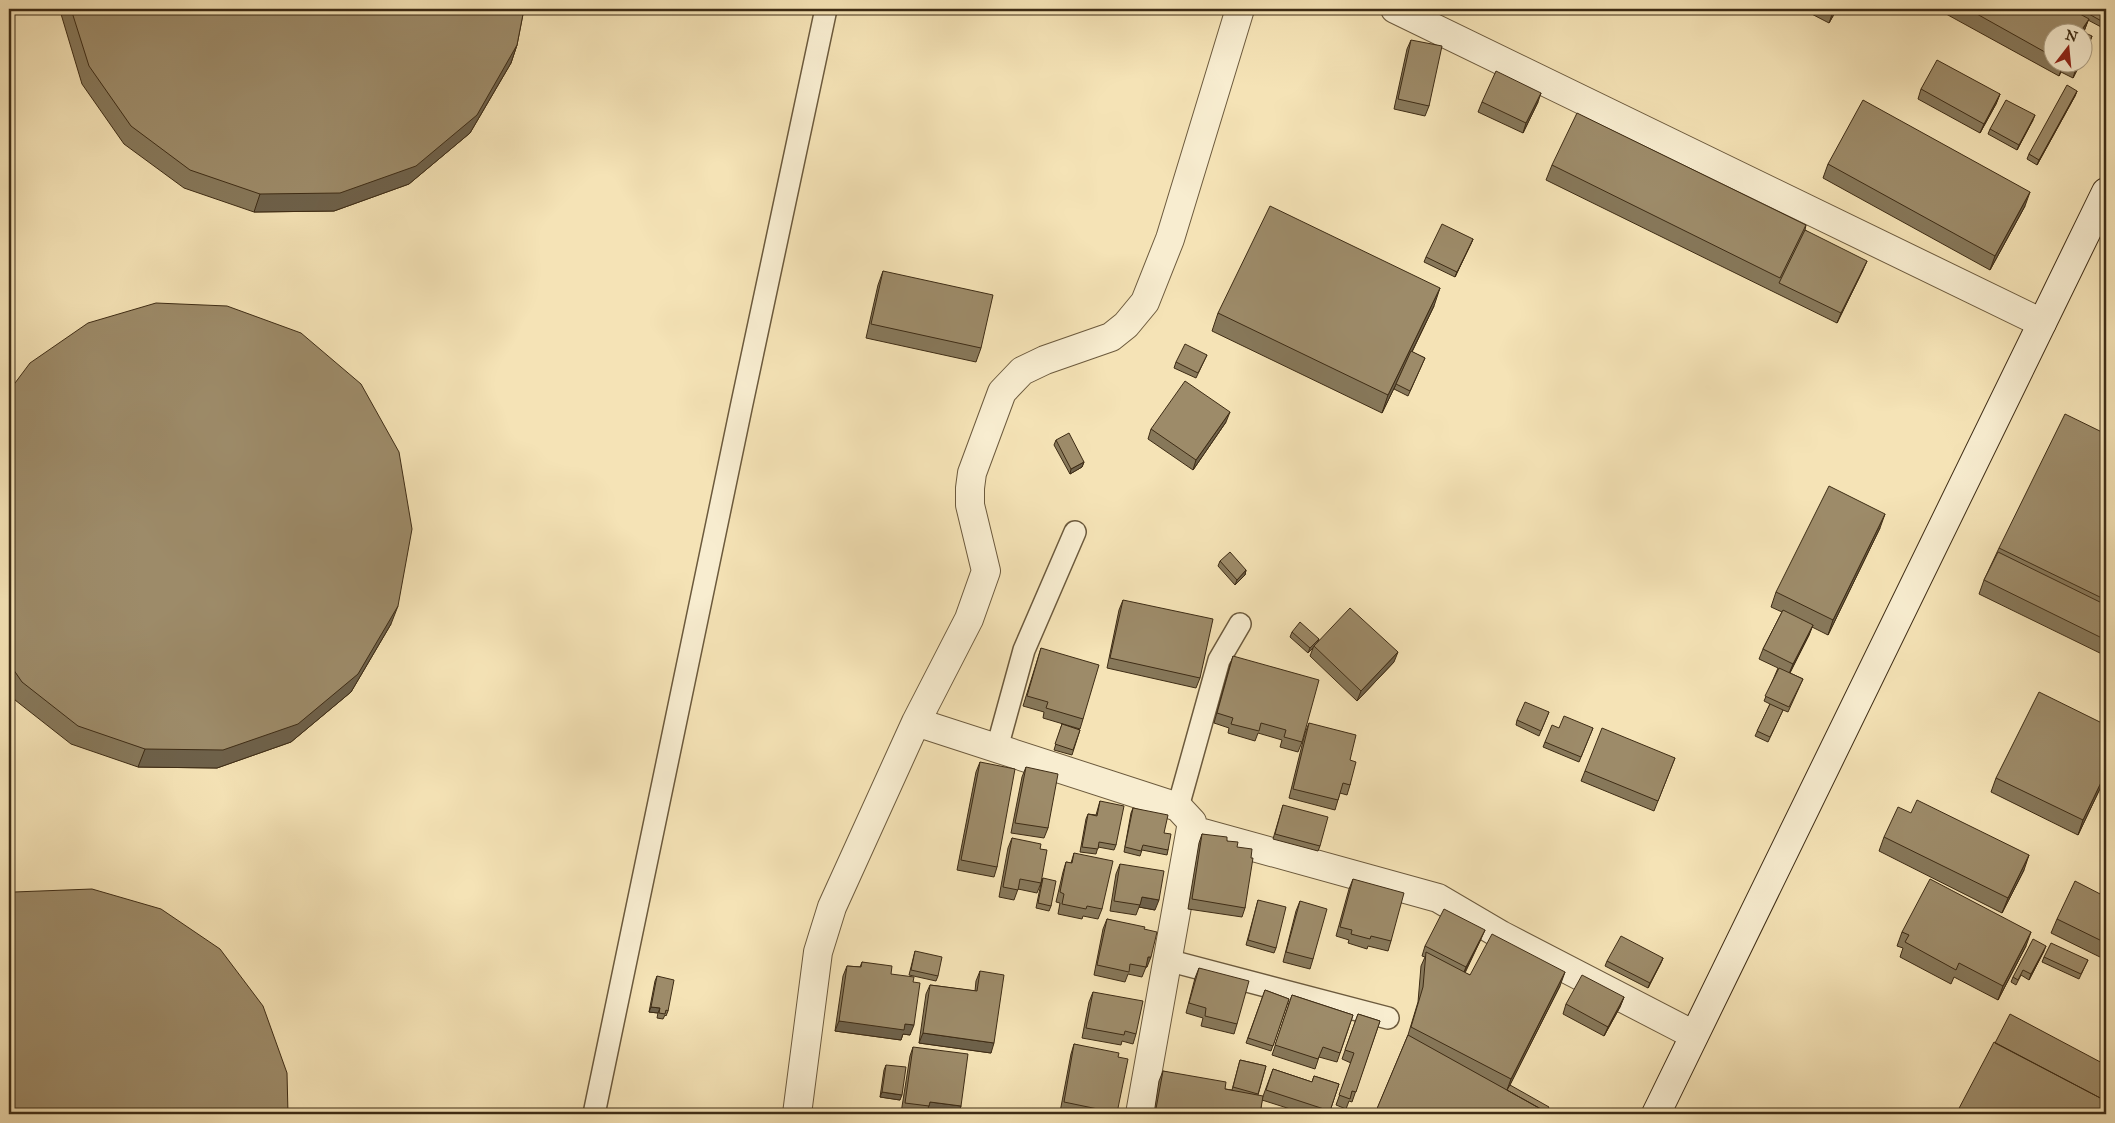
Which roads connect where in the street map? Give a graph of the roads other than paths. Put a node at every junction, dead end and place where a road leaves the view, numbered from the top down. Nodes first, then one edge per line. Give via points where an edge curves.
1 (826, 9) edge
2 (1240, 9) edge
3 (1395, 9) edge
4 (2106, 192) edge
5 (2042, 324) junction
6 (1075, 532) dead end
7 (1240, 624) dead end
8 (916, 722) junction
9 (996, 748) junction
10 (1184, 819) junction
11 (1167, 960) junction
12 (1388, 1018) dead end
13 (1694, 1035) junction
14 (594, 1114) edge
15 (797, 1114) edge
16 (1140, 1114) edge
17 (1656, 1114) edge

1 - 14 lane
2 - 8 street via 1170,238 1145,302 1111,337 1022,371 1002,392 972,473 970,488 970,505 986,571 969,619
3 - 5 street
4 - 5 street
5 - 13 street
6 - 9 lane via 1024,650
7 - 10 lane via 1219,660
8 - 9 street
8 - 15 street via 832,907 818,952
9 - 10 street
10 - 11 street
10 - 13 street via 1438,898
11 - 12 lane
11 - 16 street
13 - 17 street

